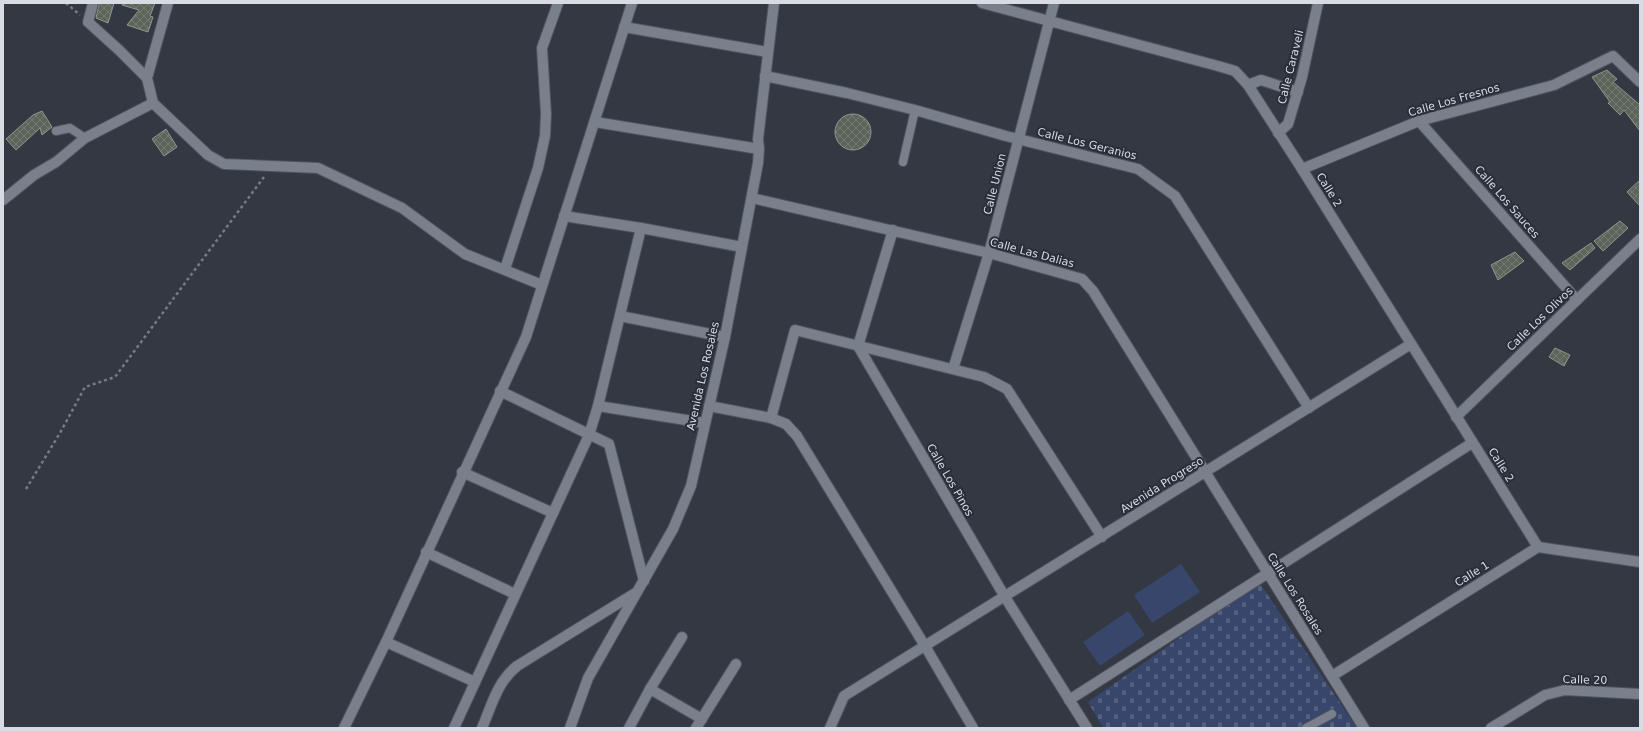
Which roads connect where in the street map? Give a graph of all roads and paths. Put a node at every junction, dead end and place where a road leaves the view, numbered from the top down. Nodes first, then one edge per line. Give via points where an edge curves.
1 (66, 3) edge
2 (93, 3) edge
3 (168, 3) edge
4 (558, 3) edge
5 (632, 3) edge
6 (774, 3) edge
7 (982, 3) edge
8 (1054, 3) edge
9 (1318, 3) edge
10 (1050, 20) junction
11 (88, 22) junction
12 (624, 27) junction
13 (768, 52) junction
14 (766, 76) junction
15 (147, 78) junction
16 (1640, 82) edge
17 (1248, 85) junction
18 (1298, 92) junction
19 (153, 103) junction
20 (915, 110) junction
21 (1419, 121) junction
22 (595, 122) junction
23 (56, 131) dead end
24 (1278, 133) junction
25 (85, 138) junction
26 (1018, 139) junction
27 (759, 149) junction
28 (903, 162) dead end
29 (273, 165) junction
30 (1302, 169) junction
31 (752, 198) junction
32 (3, 200) edge
33 (564, 216) junction
34 (642, 228) junction
35 (893, 230) junction
36 (1640, 238) edge
37 (742, 247) junction
38 (989, 253) junction
39 (505, 269) junction
40 (542, 285) junction
41 (1577, 300) junction
42 (620, 316) junction
43 (725, 337) junction
44 (1411, 344) junction
45 (858, 346) junction
46 (953, 369) junction
47 (500, 391) junction
48 (598, 406) junction
49 (709, 406) junction
50 (1308, 408) junction
51 (1456, 417) junction
52 (771, 418) junction
53 (705, 423) junction
54 (589, 435) junction
55 (1472, 443) junction
56 (462, 472) junction
57 (1206, 472) junction
58 (26, 489) dead end
59 (553, 513) junction
60 (1102, 537) junction
61 (1538, 547) junction
62 (426, 552) junction
63 (1640, 562) edge
64 (1268, 573) junction
65 (644, 581) junction
66 (639, 590) junction
67 (515, 594) junction
68 (1005, 597) junction
69 (682, 637) dead end
70 (386, 642) junction
71 (925, 646) junction
72 (736, 664) dead end
73 (1332, 676) junction
74 (475, 682) junction
75 (650, 688) junction
76 (1640, 694) edge
77 (1069, 700) junction
78 (1332, 714) dead end
79 (699, 724) edge
80 (834, 726) edge
81 (344, 728) edge
82 (454, 728) edge
83 (482, 728) edge
84 (570, 728) edge
85 (629, 728) edge
86 (973, 728) edge
87 (1087, 728) edge
88 (1306, 728) edge
89 (1364, 728) edge
90 (1491, 728) edge

1 - 11 path
2 - 11 street
3 - 15 street
4 - 39 street via 542,48 545,136 538,168
5 - 12 street
6 - 13 street, Avenida Los Rosales
7 - 10 street, Calle 2
8 - 10 street, Calle Union
9 - 18 street, Calle Caraveli
10 - 17 street, Calle 2 via 1218,66 1235,72
10 - 26 street, Calle Union
11 - 15 street
12 - 13 street
12 - 22 street
13 - 14 street, Avenida Los Rosales
14 - 20 street, Calle Los Geranios
14 - 27 street, Avenida Los Rosales
15 - 19 street
16 - 21 street, Calle Los Fresnos via 1613,56 1554,85
17 - 18 street via 1261,80
17 - 24 street, Calle 2
18 - 24 street, Calle Caraveli via 1288,124
19 - 25 street
19 - 29 street via 208,154 224,164
20 - 26 street, Calle Los Geranios
20 - 28 lane
21 - 30 street, Calle Los Fresnos
21 - 41 street, Calle Los Sauces
22 - 27 street
22 - 33 street
23 - 25 lane via 70,128
24 - 30 street, Calle 2
25 - 32 street
26 - 38 street, Calle Union
26 - 50 street, Calle Los Geranios via 1138,169 1176,196
27 - 31 street, Avenida Los Rosales
29 - 39 street via 318,168 402,208 465,254
29 - 58 path via 115,377 85,387
30 - 44 street, Calle 2
31 - 35 street, Calle Las Dalias
31 - 37 street, Avenida Los Rosales
33 - 34 street
33 - 40 street
34 - 37 street
34 - 42 street
35 - 38 street, Calle Las Dalias
35 - 45 street
36 - 41 street, Calle Los Olivos
37 - 43 street, Avenida Los Rosales
38 - 46 street, Calle Union
38 - 57 street, Calle Las Dalias via 1082,279 1093,291
39 - 40 street
40 - 47 street via 526,337
41 - 51 street, Calle Los Olivos
42 - 43 street
42 - 48 street
43 - 49 street, Avenida Los Rosales
44 - 50 street, Avenida Progreso
44 - 51 street, Calle 2
45 - 46 street
45 - 52 street via 795,330
45 - 68 street, Calle Los Pinos
46 - 60 street via 984,377 1006,389
47 - 54 street
47 - 56 street
48 - 53 street
48 - 54 street
49 - 52 street
49 - 53 street, Avenida Los Rosales
50 - 57 street, Avenida Progreso
51 - 55 street, Calle 2
52 - 71 street via 786,424 797,436
53 - 65 street, Avenida Los Rosales via 691,486 673,530
54 - 59 street
54 - 65 street via 609,444
55 - 61 street, Calle 2
55 - 64 street
56 - 59 street
56 - 62 street
57 - 60 street, Avenida Progreso
57 - 64 street, Calle Los Rosales
59 - 67 street
60 - 68 street, Avenida Progreso
61 - 63 street
61 - 73 street, Calle 1
62 - 67 street
62 - 70 street
64 - 73 street, Calle Los Rosales
64 - 77 street
65 - 66 street, Avenida Los Rosales
66 - 83 street via 508,673 501,682
66 - 84 street, Avenida Los Rosales via 588,678
67 - 74 street
68 - 71 street, Avenida Progreso
68 - 77 street, Calle Los Pinos
69 - 75 street
70 - 74 street
70 - 81 street
71 - 80 street, Avenida Progreso via 844,696
71 - 86 street
72 - 79 street
73 - 89 street, Calle Los Rosales
74 - 82 street
75 - 79 street
75 - 85 street
76 - 90 street, Calle 20 via 1565,690 1545,695
77 - 87 street, Calle Los Pinos
78 - 88 lane

